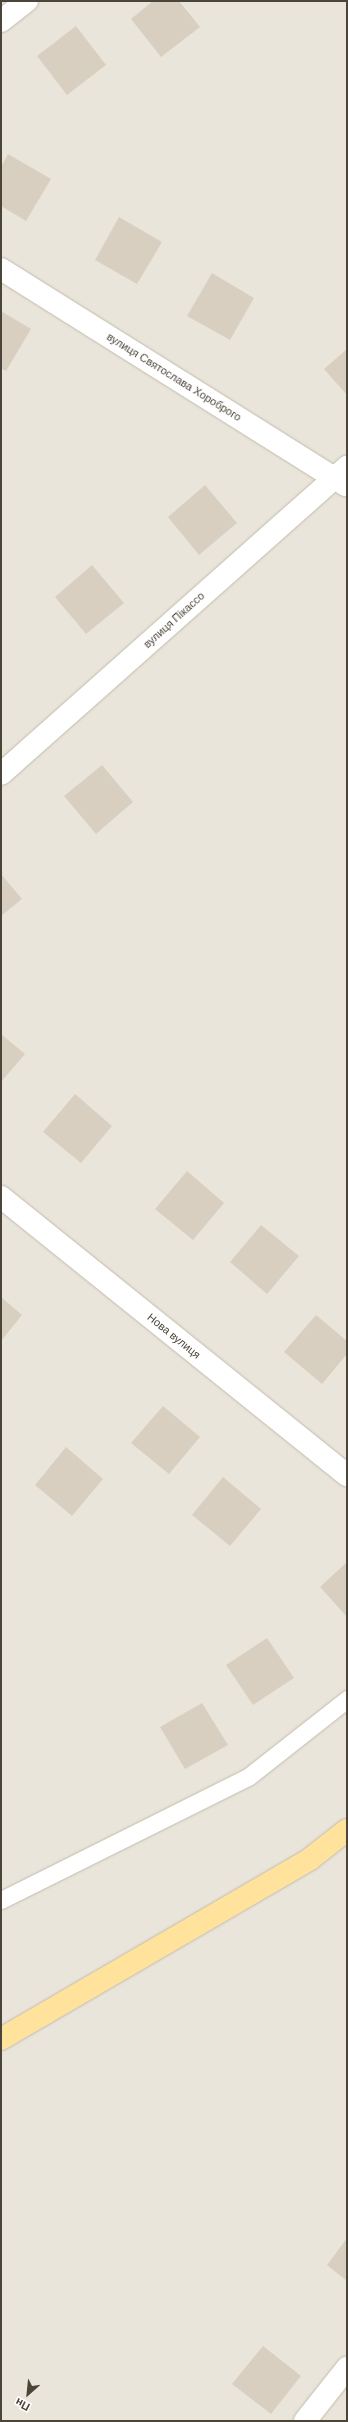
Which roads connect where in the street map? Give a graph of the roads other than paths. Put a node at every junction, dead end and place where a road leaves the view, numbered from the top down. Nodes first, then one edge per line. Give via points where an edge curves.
1 (27, 1) edge
2 (1, 21) edge
3 (1, 269) edge
4 (343, 477) edge
5 (1, 774) edge
6 (1, 1197) edge
7 (347, 1475) edge
8 (347, 1699) edge
9 (347, 1830) edge
10 (1, 1900) edge
11 (1, 2039) edge
12 (347, 2368) edge
13 (305, 2421) edge

1 - 2 street
3 - 4 street, вулиця Святослава Хороброго
4 - 5 street, вулиця Пікассо
6 - 7 street, Нова вулиця
8 - 10 lane via 248,1777
9 - 11 main road via 310,1859
12 - 13 street

